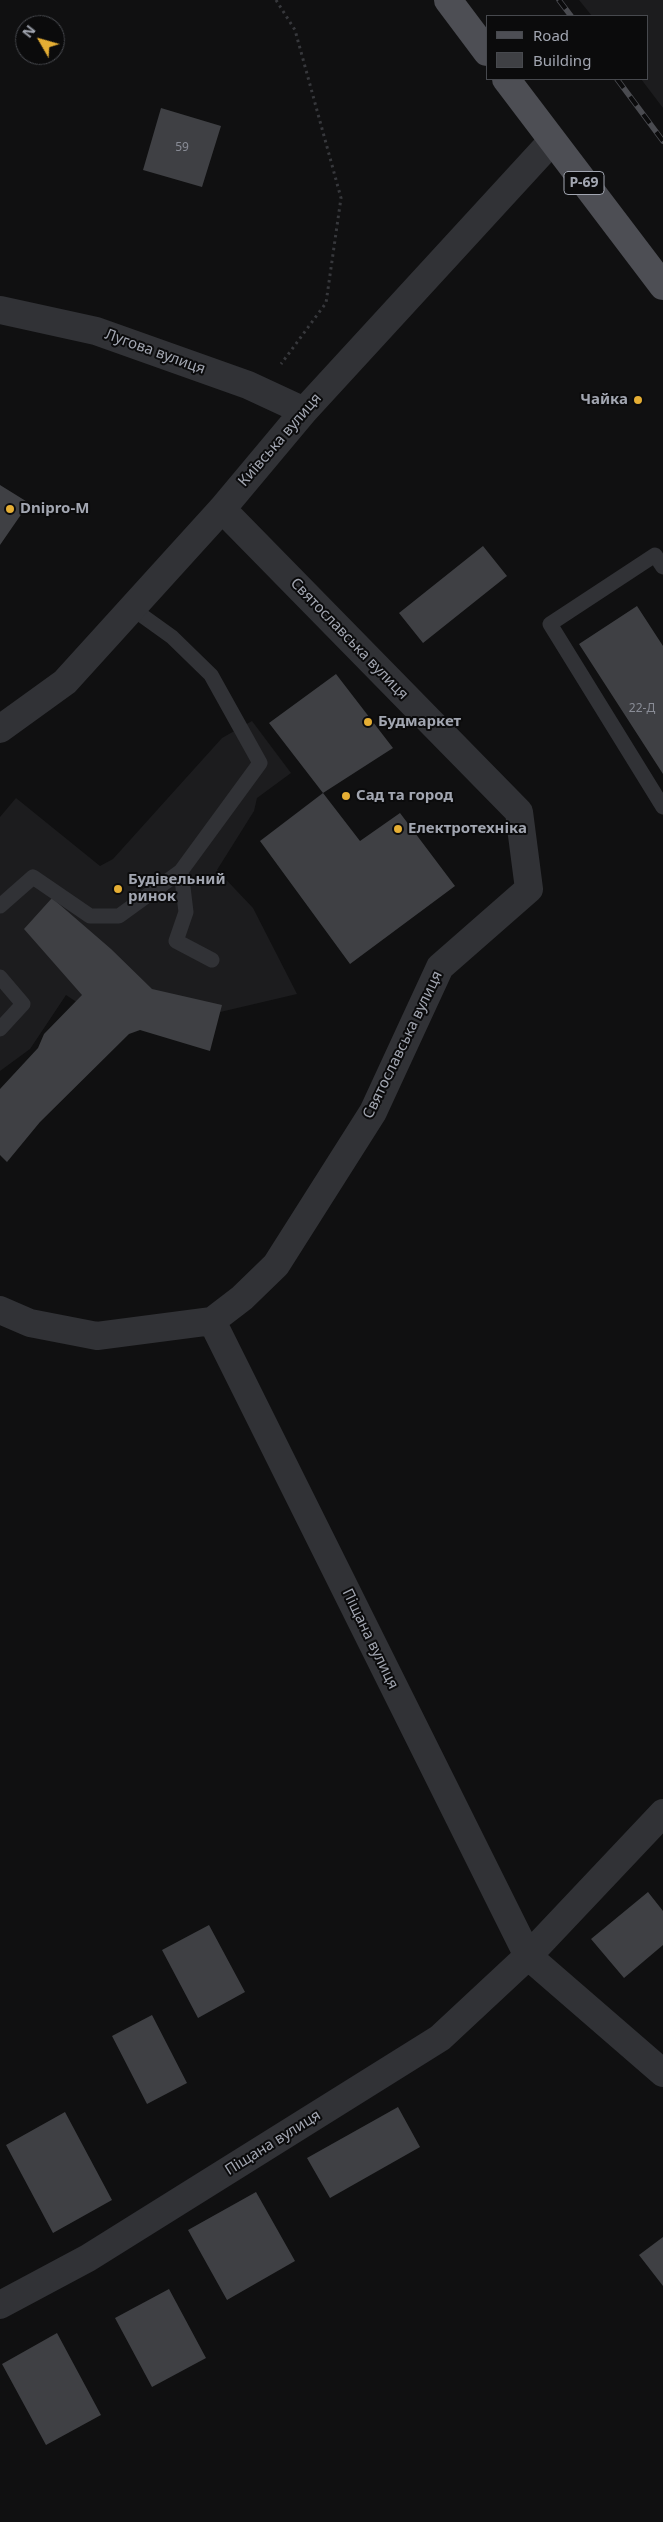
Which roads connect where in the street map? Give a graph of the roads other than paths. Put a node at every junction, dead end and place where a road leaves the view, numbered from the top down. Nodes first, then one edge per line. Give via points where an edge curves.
1 (448, 0) edge
2 (486, 51) edge
3 (507, 80) edge
4 (552, 141) junction
5 (663, 286) edge
6 (0, 310) edge
7 (304, 411) junction
8 (222, 509) junction
9 (663, 567) edge
10 (133, 608) junction
11 (0, 729) edge
12 (663, 807) edge
13 (182, 871) junction
14 (0, 906) edge
15 (212, 960) dead end
16 (0, 977) edge
17 (0, 1029) edge
18 (0, 1310) edge
19 (212, 1321) junction
20 (663, 1813) edge
21 (528, 1956) junction
22 (663, 2073) edge
23 (0, 2305) edge

1 - 2 main road
3 - 4 main road, Р-69
4 - 5 main road, Р-69
4 - 7 street, Київська вулиця
6 - 7 street, Лугова вулиця via 96,331 262,391
7 - 8 street, Київська вулиця
8 - 10 street, Київська вулиця
8 - 19 street, Святославська вулиця via 519,812 529,889 440,967 373,1112 276,1265
9 - 12 lane via 655,555 550,624
10 - 11 street, Київська вулиця via 65,682
10 - 13 lane via 172,637 211,676 260,763
13 - 14 lane via 119,916 90,916 33,878
13 - 15 lane via 186,912 176,941
16 - 17 lane via 24,1004
18 - 19 street via 30,1324 97,1336
19 - 21 street, Піщана вулиця
20 - 21 street
21 - 22 street, Піщана вулиця
21 - 23 street, Піщана вулиця via 440,2038 88,2258

